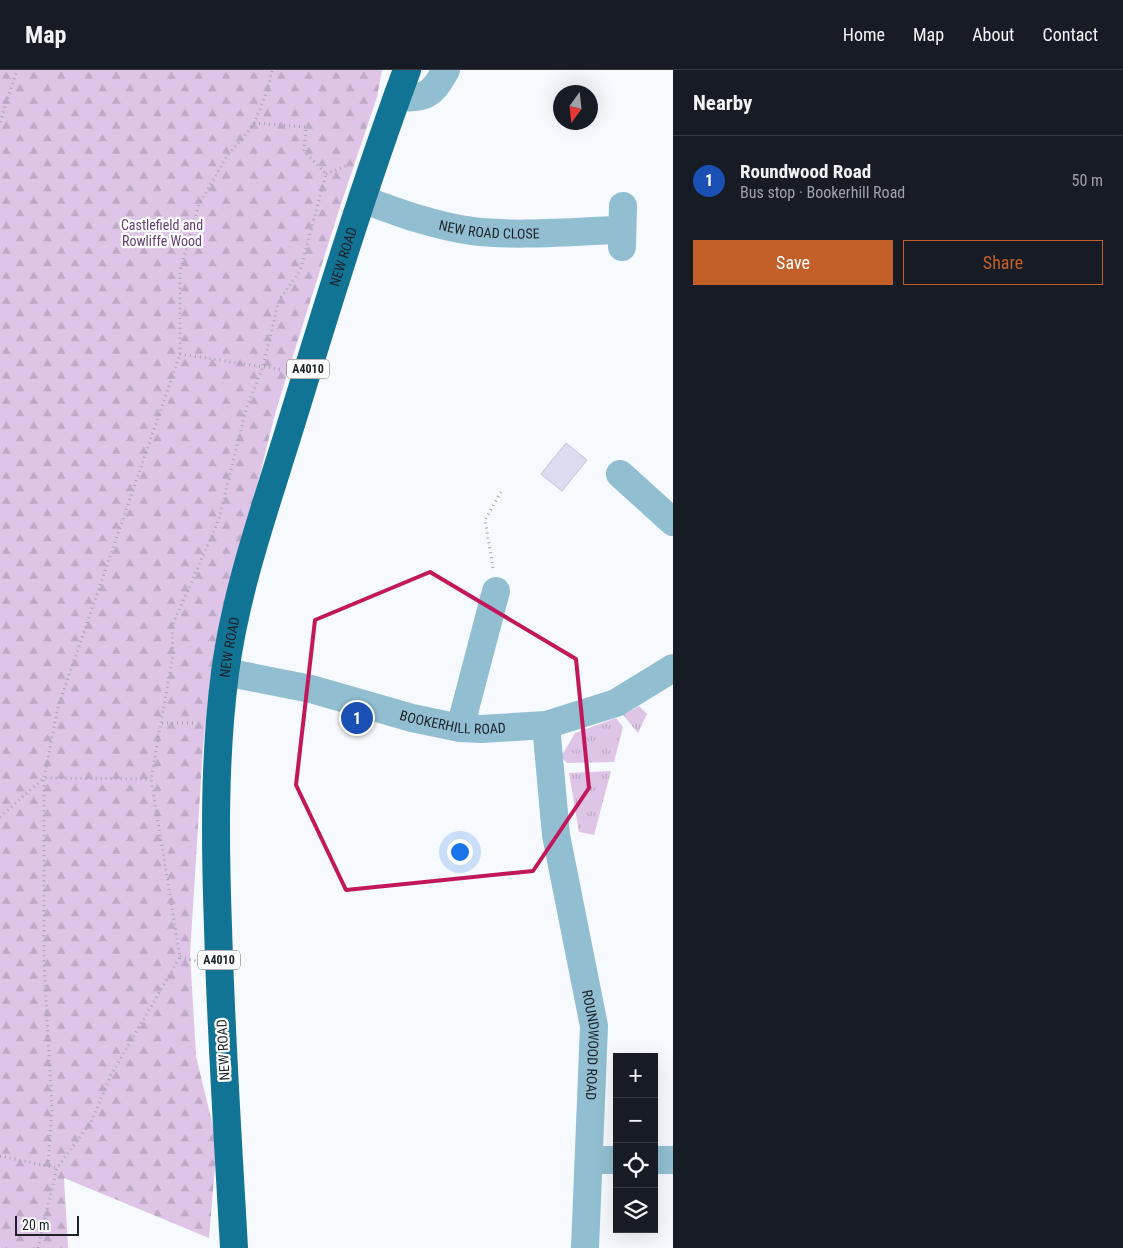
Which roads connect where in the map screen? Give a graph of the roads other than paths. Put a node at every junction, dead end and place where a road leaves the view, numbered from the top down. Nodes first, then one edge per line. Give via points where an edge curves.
1 (407, 70) edge
2 (446, 70) edge
3 (397, 97) junction
4 (362, 199) junction
5 (622, 228) dead end
6 (620, 474) dead end
7 (673, 522) edge
8 (496, 591) road end
9 (673, 668) edge
10 (225, 672) junction
11 (546, 726) junction
12 (460, 728) junction
13 (590, 1160) junction
14 (613, 1160) edge
15 (658, 1160) edge
16 (673, 1160) edge
17 (234, 1248) edge
18 (585, 1248) edge

1 - 3 highway, NEW ROAD / A4010
2 - 3 street via 435,90 414,98
3 - 4 highway, NEW ROAD / A4010
4 - 5 street, NEW ROAD CLOSE via 417,218 472,231
4 - 10 highway, NEW ROAD / A4010 via 238,606
6 - 7 street
8 - 12 street
9 - 11 street, BOOKERHILL ROAD via 616,703
10 - 12 street, BOOKERHILL ROAD via 311,689
10 - 17 highway, NEW ROAD / A4010 via 217,768 216,865
11 - 12 street, BOOKERHILL ROAD
11 - 13 street, ROUNDWOOD ROAD via 556,835 594,1026
13 - 14 street
13 - 18 street, ROUNDWOOD ROAD
15 - 16 street

